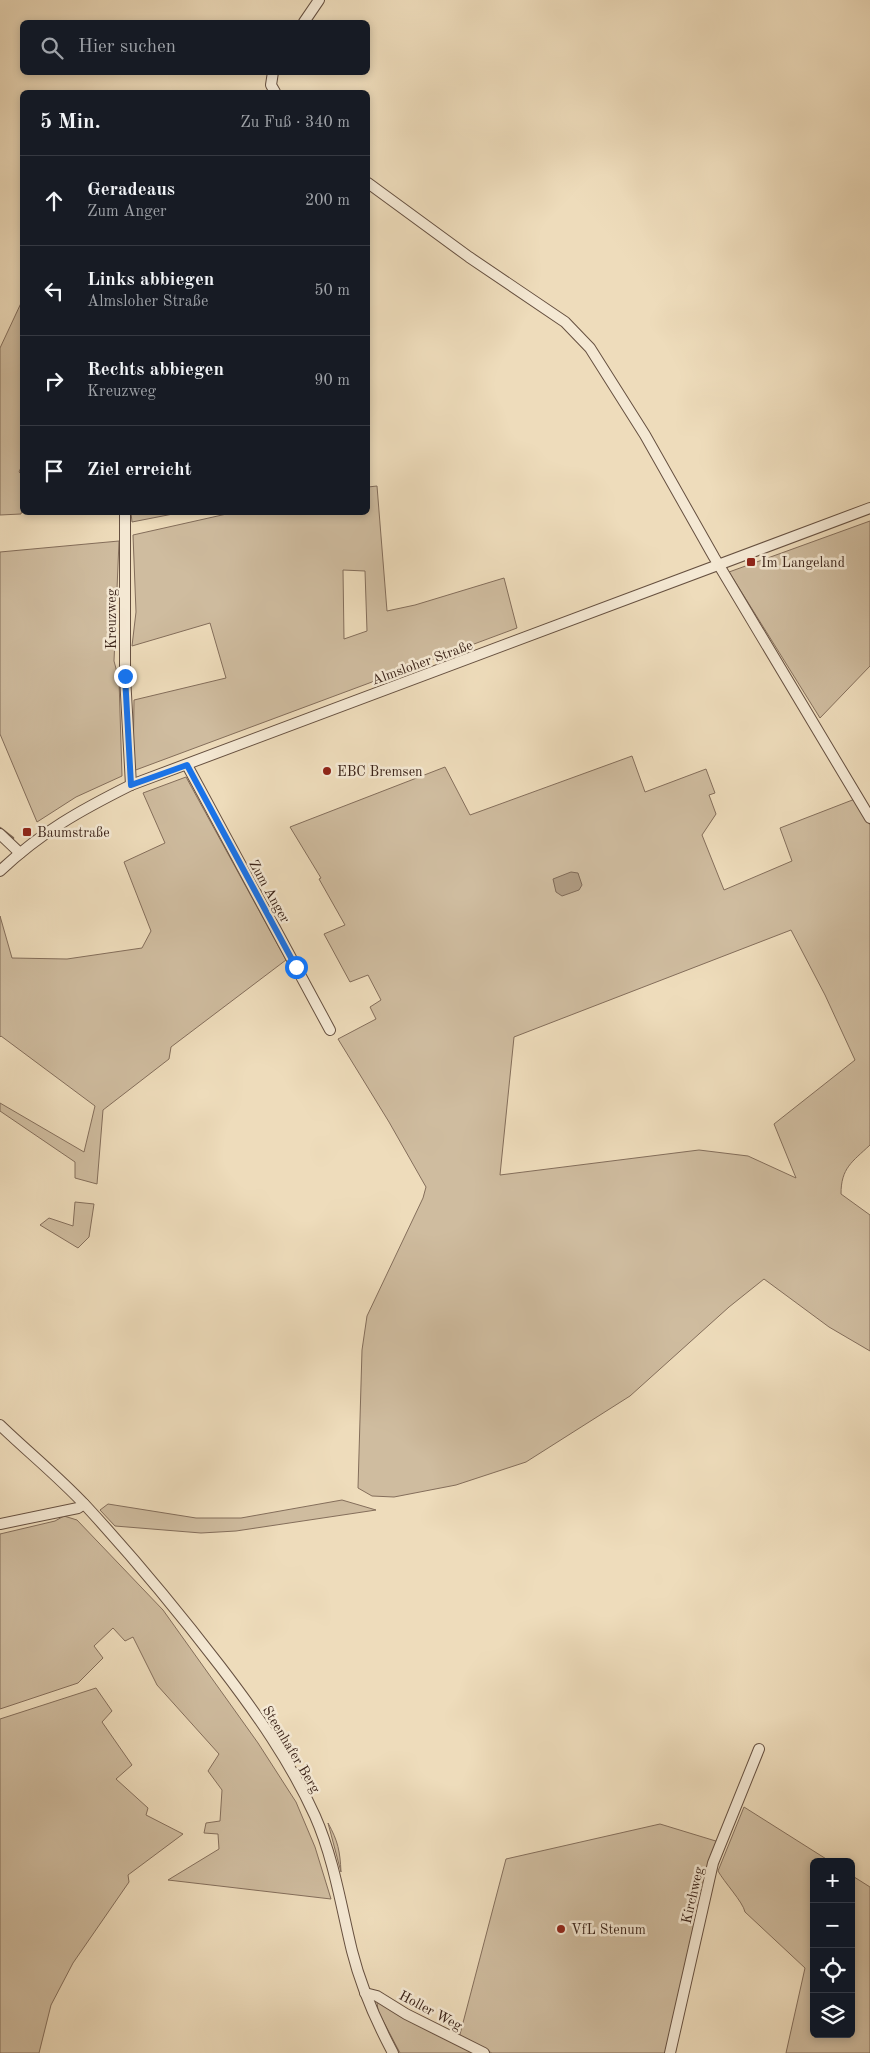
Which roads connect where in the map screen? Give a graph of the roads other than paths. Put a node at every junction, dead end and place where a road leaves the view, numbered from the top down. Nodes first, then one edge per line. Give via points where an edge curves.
1 (318, 0) edge
2 (305, 20) edge
3 (273, 75) edge
4 (274, 90) edge
5 (370, 184) edge
6 (870, 508) edge
7 (126, 515) edge
8 (719, 565) junction
9 (187, 765) junction
10 (131, 785) junction
11 (870, 818) edge
12 (0, 834) edge
13 (20, 852) junction
14 (0, 871) edge
15 (330, 1030) dead end
16 (0, 1425) edge
17 (84, 1504) junction
18 (0, 1524) edge
19 (759, 1749) dead end
20 (365, 1993) junction
21 (393, 2053) edge
22 (484, 2053) edge
23 (670, 2053) edge

1 - 2 street
3 - 4 street
5 - 8 street via 469,258 565,322 590,348
6 - 8 street, Almsloher Straße
7 - 10 street, Kreuzweg via 125,676
8 - 9 street, Almsloher Straße
8 - 11 street
9 - 10 street, Almsloher Straße
9 - 15 street, Zum Anger
10 - 13 street, Almsloher Straße via 85,808
12 - 13 street
13 - 14 street, Almsloher Straße
16 - 17 street, Steenhafer Berg
17 - 18 street via 70,1510
17 - 20 street, Steenhafer Berg via 196,1635 270,1734 290,1768 324,1838
19 - 23 street, Kirchweg via 713,1863
20 - 21 street, Steenhafer Berg
20 - 22 street, Holler Weg via 377,1996

